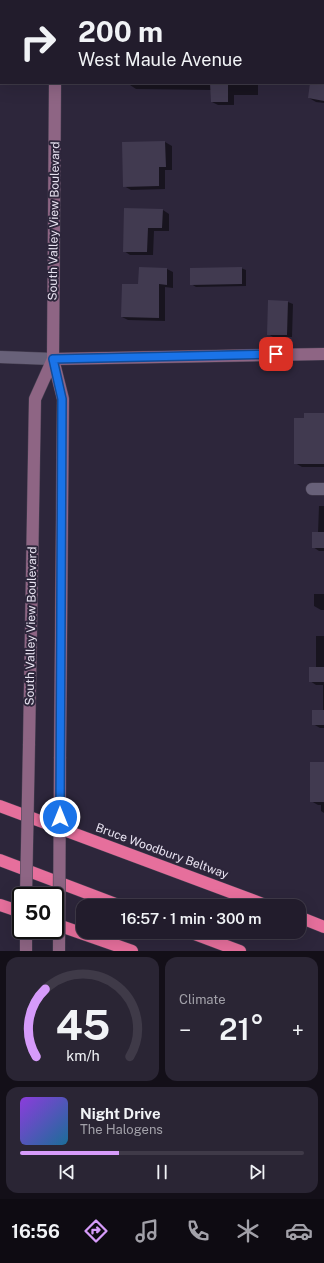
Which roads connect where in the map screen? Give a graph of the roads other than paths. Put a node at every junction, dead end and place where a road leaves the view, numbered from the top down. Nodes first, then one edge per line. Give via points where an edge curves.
1 (55, 84) edge
2 (324, 354) edge
3 (0, 357) edge
4 (53, 359) junction
5 (0, 806) edge
6 (0, 860) edge
7 (26, 887) edge
8 (103, 899) edge
9 (249, 899) edge
10 (0, 904) edge
11 (12, 909) edge
12 (306, 920) edge
13 (64, 927) edge
14 (324, 927) edge
15 (26, 939) edge
16 (208, 939) edge
17 (26, 951) edge
18 (59, 951) edge
19 (132, 951) edge
20 (240, 951) edge

1 - 4 main road, South Valley View Boulevard
2 - 4 main road
3 - 4 street
4 - 7 main road, South Valley View Boulevard, bridge via 35,399
4 - 18 main road, South Valley View Boulevard, bridge via 62,399
5 - 9 highway, Bruce Woodbury Beltway
6 - 8 highway
10 - 11 highway
12 - 14 highway
13 - 19 highway
15 - 17 main road
16 - 20 highway

